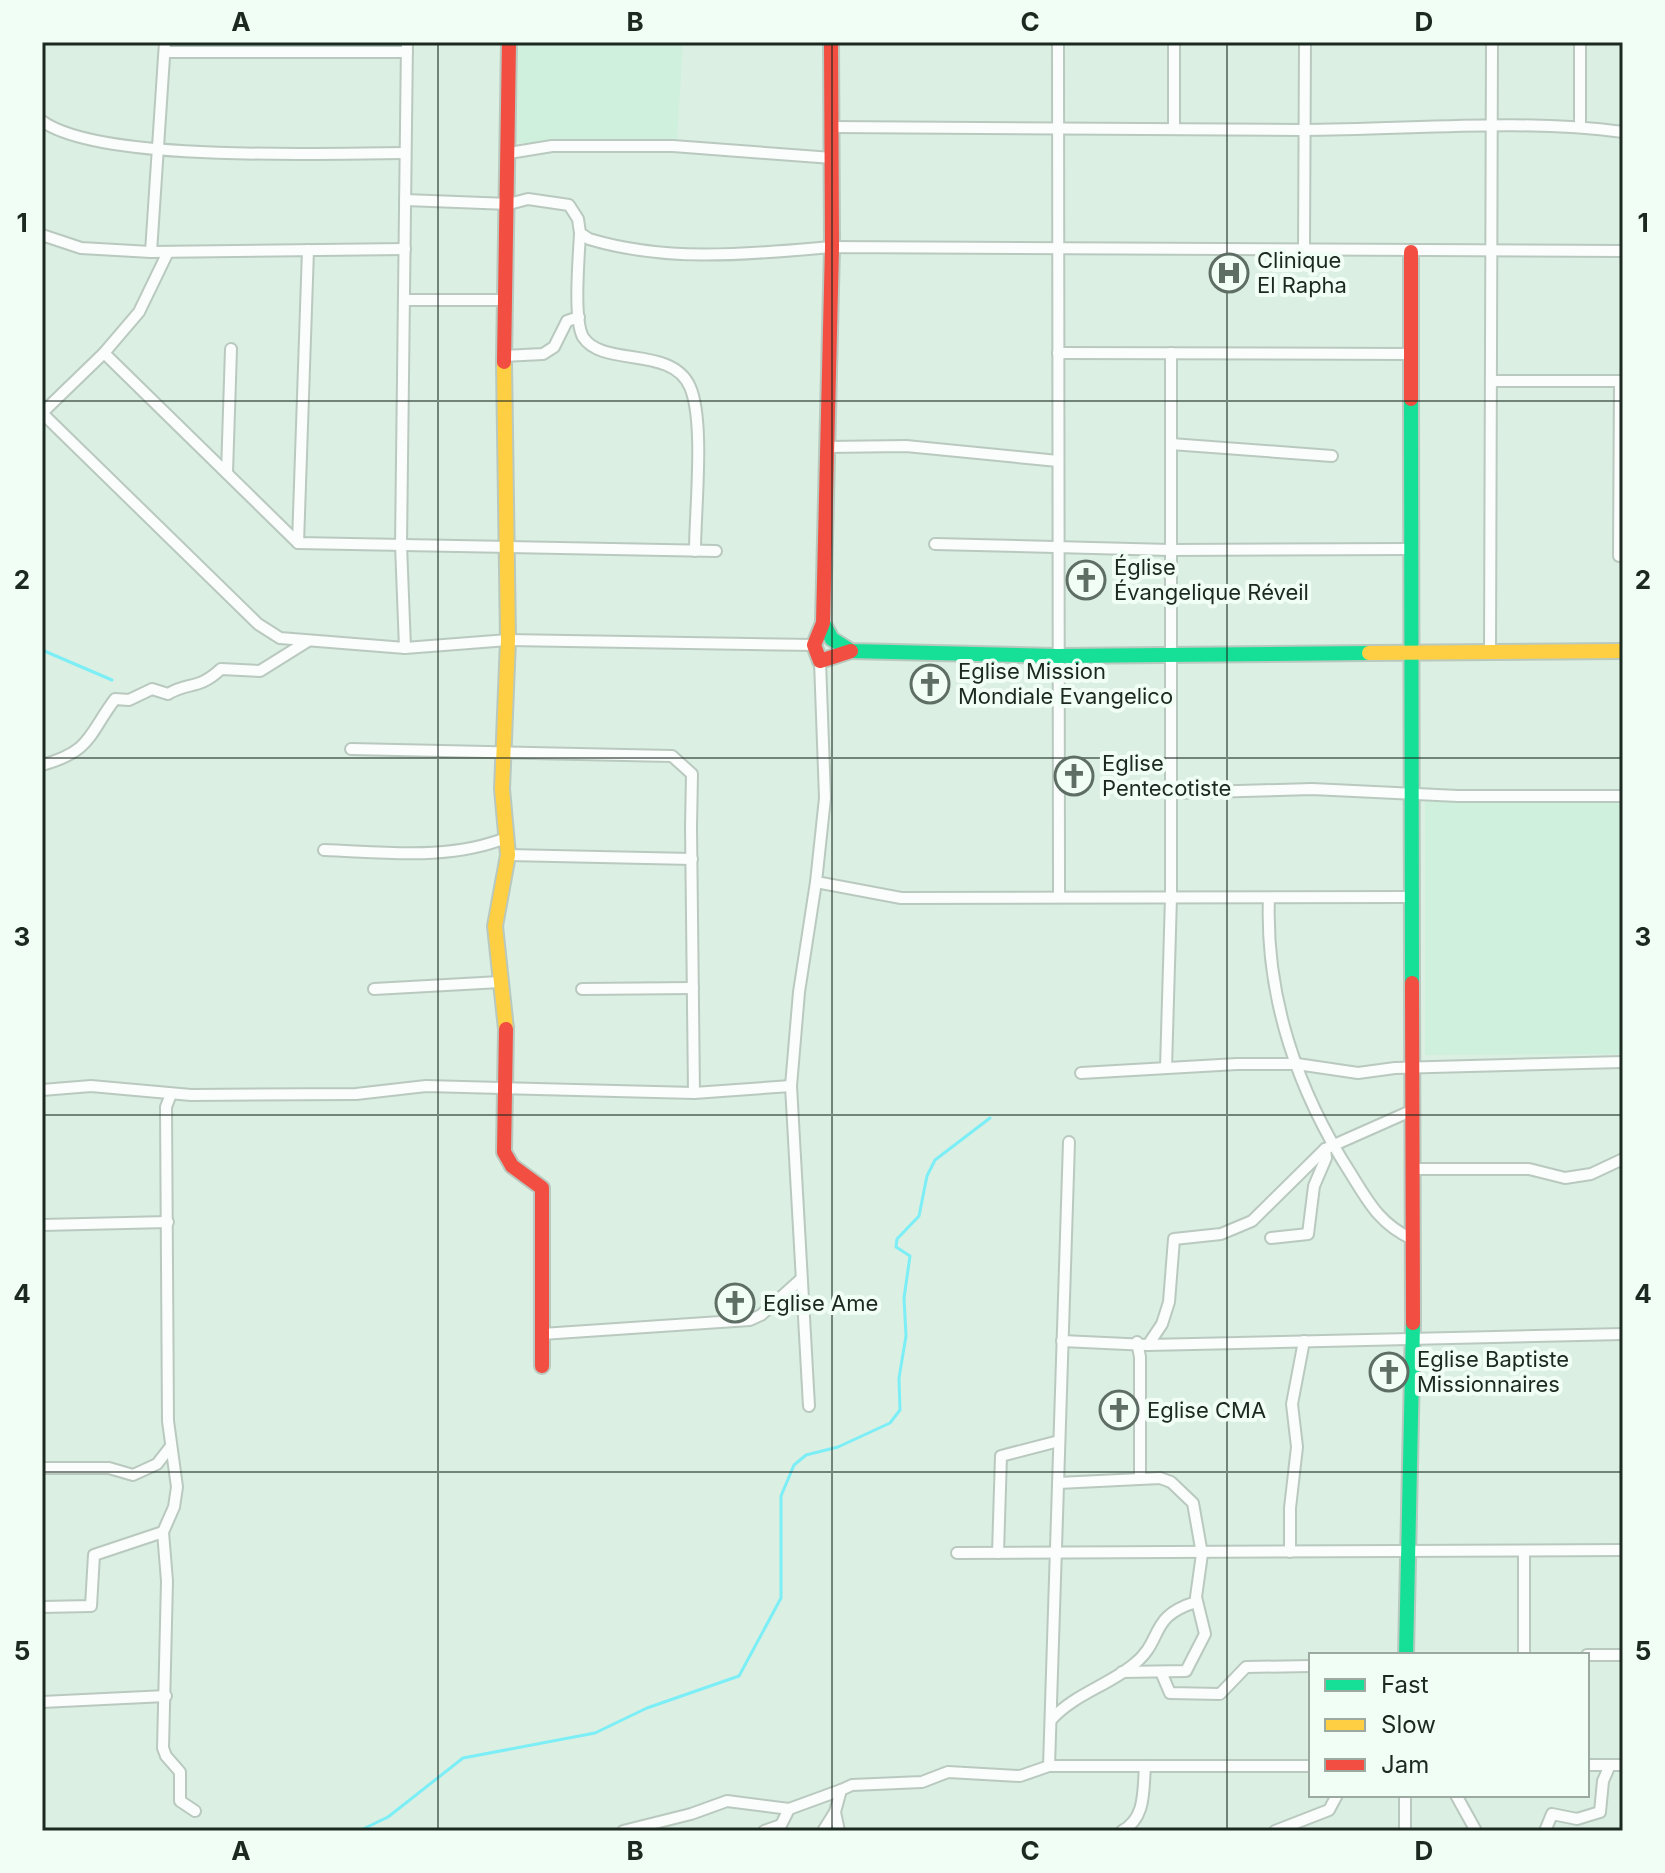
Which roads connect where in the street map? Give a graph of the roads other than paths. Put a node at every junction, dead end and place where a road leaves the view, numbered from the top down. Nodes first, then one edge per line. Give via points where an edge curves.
1 (509, 42) edge
2 (831, 42) edge
3 (1058, 42) edge
4 (1174, 42) edge
5 (1305, 42) edge
6 (1492, 42) edge
7 (1580, 42) edge
8 (165, 47) edge
9 (407, 47) edge
10 (42, 121) edge
11 (1492, 123) junction
12 (1580, 126) junction
13 (832, 127) junction
14 (1174, 128) junction
15 (1058, 129) junction
16 (1303, 130) junction
17 (1623, 132) edge
18 (160, 148) junction
19 (405, 153) junction
20 (509, 153) junction
21 (832, 158) junction
22 (405, 200) junction
23 (509, 204) junction
24 (580, 233) junction
25 (42, 235) edge
26 (832, 247) junction
27 (405, 249) junction
28 (1058, 249) junction
29 (308, 250) junction
30 (1304, 250) junction
31 (1623, 251) edge
32 (151, 252) junction
33 (168, 252) junction
34 (1411, 252) junction
35 (1491, 252) junction
36 (404, 300) junction
37 (503, 300) junction
38 (579, 317) junction
39 (231, 349) dead end
40 (104, 353) junction
41 (1058, 353) junction
42 (1171, 353) junction
43 (1410, 354) junction
44 (503, 356) junction
45 (1491, 381) junction
46 (1622, 381) edge
47 (42, 413) edge
48 (1171, 444) junction
49 (827, 447) junction
50 (1332, 456) dead end
51 (1058, 461) junction
52 (227, 473) junction
53 (298, 543) junction
54 (935, 544) dead end
55 (401, 545) junction
56 (504, 547) junction
57 (1057, 549) junction
58 (1410, 549) junction
59 (1170, 550) junction
60 (695, 551) junction
61 (716, 551) dead end
62 (1619, 556) dead end
63 (823, 623) junction
64 (508, 640) junction
65 (308, 641) junction
66 (814, 645) junction
67 (405, 648) junction
68 (851, 651) junction
69 (1623, 651) edge
70 (1410, 652) junction
71 (1490, 652) junction
72 (1170, 655) junction
73 (1057, 656) junction
74 (820, 661) junction
75 (351, 749) dead end
76 (505, 752) junction
77 (42, 765) edge
78 (1412, 792) junction
79 (1170, 793) junction
80 (1623, 796) edge
81 (508, 837) junction
82 (324, 850) dead end
83 (508, 855) junction
84 (692, 859) junction
85 (816, 882) junction
86 (1059, 895) junction
87 (1171, 897) junction
88 (1412, 897) junction
89 (1269, 898) junction
90 (500, 982) junction
91 (693, 988) junction
92 (374, 989) dead end
93 (582, 989) dead end
94 (1623, 1062) edge
95 (1297, 1064) junction
96 (1166, 1068) junction
97 (1413, 1070) junction
98 (1081, 1073) dead end
99 (791, 1086) junction
100 (42, 1090) edge
101 (502, 1091) junction
102 (694, 1093) junction
103 (171, 1094) junction
104 (1413, 1110) junction
105 (1069, 1142) dead end
106 (1329, 1147) junction
107 (1623, 1159) edge
108 (1412, 1169) junction
109 (168, 1222) junction
110 (42, 1225) edge
111 (1271, 1238) dead end
112 (1412, 1239) junction
113 (800, 1280) junction
114 (542, 1334) junction
115 (1623, 1334) edge
116 (1413, 1339) junction
117 (1062, 1341) junction
118 (1304, 1341) junction
119 (1142, 1344) junction
120 (542, 1366) dead end
121 (809, 1406) dead end
122 (1059, 1441) junction
123 (171, 1446) junction
124 (42, 1468) edge
125 (1140, 1479) junction
126 (1058, 1483) junction
127 (163, 1532) junction
128 (1623, 1550) edge
129 (1407, 1551) junction
130 (1524, 1551) junction
131 (1056, 1552) junction
132 (1201, 1552) junction
133 (1290, 1552) junction
134 (957, 1553) dead end
135 (998, 1553) junction
136 (1196, 1602) junction
137 (42, 1607) edge
138 (1406, 1653) edge
139 (1524, 1653) edge
140 (1589, 1655) edge
141 (1623, 1655) edge
142 (1309, 1666) edge
143 (1122, 1672) junction
144 (1161, 1672) junction
145 (166, 1696) junction
146 (42, 1702) edge
147 (1051, 1720) junction
148 (1589, 1765) edge
149 (1610, 1765) junction
150 (1623, 1765) edge
151 (1049, 1766) junction
152 (1145, 1766) junction
153 (1309, 1766) edge
154 (841, 1790) junction
155 (1336, 1797) edge
156 (1405, 1797) edge
157 (1457, 1797) edge
158 (789, 1809) junction
159 (195, 1811) dead end
160 (835, 1812) junction
161 (623, 1831) edge
162 (764, 1831) edge
163 (823, 1831) edge
164 (839, 1831) edge
165 (1122, 1831) edge
166 (1275, 1831) edge
167 (1405, 1831) edge
168 (1476, 1831) edge
169 (1545, 1831) edge

1 - 20 street
2 - 13 street
3 - 15 street
4 - 14 street
5 - 16 street
6 - 11 street
7 - 12 street
8 - 9 street
8 - 18 street
9 - 19 street
10 - 18 street via 88,141
11 - 12 street
11 - 16 street
11 - 35 street
12 - 17 street
13 - 15 street
13 - 21 street
14 - 15 street
14 - 16 street
15 - 28 street
16 - 30 street
18 - 19 street
18 - 32 street
19 - 22 street
20 - 21 street via 552,146 673,146
20 - 23 street
21 - 26 street
22 - 23 street
22 - 27 street
23 - 24 street via 528,199 569,205
23 - 37 street
24 - 26 street via 607,245 658,255
24 - 38 street
25 - 32 street via 81,248
26 - 28 street
26 - 49 street
27 - 29 street
27 - 36 street
28 - 30 street
28 - 41 street
29 - 33 street
29 - 53 street
30 - 34 street
31 - 35 street
32 - 33 street
33 - 40 street via 139,312
34 - 35 street
34 - 43 street
35 - 45 street
36 - 37 street
36 - 55 street
37 - 44 street
38 - 44 street via 567,321 554,347 543,354
38 - 60 street via 583,336 595,347 671,367 690,387 696,411
39 - 52 street
40 - 47 street
40 - 52 street
41 - 42 street
41 - 51 street
42 - 43 street
42 - 48 street
43 - 58 street
44 - 56 street
45 - 46 street
45 - 71 street
46 - 62 street
47 - 65 street via 258,624 280,638
48 - 50 street
48 - 59 street
49 - 51 street via 906,446
49 - 63 street
51 - 57 street
52 - 53 street
53 - 55 street
54 - 57 street
55 - 56 street
55 - 67 street
56 - 60 street
56 - 64 street
57 - 59 street
57 - 73 street
58 - 59 street
58 - 70 street
59 - 72 street
60 - 61 street
63 - 66 street
63 - 68 street via 832,639
64 - 66 street
64 - 67 street
64 - 76 street
65 - 67 street
65 - 77 street via 260,671 221,669 205,684 115,699 87,744
66 - 74 street
68 - 73 street
68 - 74 street
69 - 71 street
70 - 71 street
70 - 72 street
70 - 78 street
72 - 73 street
72 - 79 street
73 - 86 street
74 - 85 street via 825,798
75 - 76 street
76 - 81 street via 502,789
76 - 84 street via 618,753 679,760 694,783
78 - 79 street
78 - 80 street
78 - 88 street
79 - 87 street
81 - 82 street via 418,853
81 - 83 street
83 - 84 street
83 - 90 street via 495,926
84 - 91 street
85 - 86 street via 901,898
85 - 99 street
86 - 87 street
87 - 89 street
87 - 96 street
88 - 89 street
88 - 97 street
89 - 95 street via 1274,985
90 - 92 street
90 - 101 street via 506,1032
91 - 93 street
91 - 102 street
94 - 97 street
95 - 96 street
95 - 97 street via 1358,1073
95 - 106 street
96 - 98 street
97 - 104 street
99 - 102 street
99 - 113 street
100 - 103 street via 91,1086
101 - 102 street
101 - 103 street via 426,1086 356,1094
101 - 114 street via 509,1166 542,1188
103 - 109 street via 166,1107
104 - 106 street
104 - 108 street
105 - 117 street
106 - 111 street via 1314,1186 1310,1231 1305,1236
106 - 112 street via 1375,1214
106 - 119 street via 1252,1221 1221,1234 1174,1239 1169,1302 1162,1324
107 - 108 street via 1591,1174 1565,1178 1529,1169
108 - 112 street
109 - 110 street
109 - 123 street
112 - 116 street
113 - 114 street via 750,1320
113 - 121 street
114 - 120 street
115 - 116 street
116 - 118 street
116 - 129 street
117 - 119 street
117 - 122 street
118 - 119 street
118 - 133 street via 1292,1404 1297,1447
119 - 125 street
122 - 126 street
122 - 135 street via 1001,1456
123 - 124 street via 157,1464 133,1475 109,1468
123 - 127 street via 177,1487
125 - 126 street
125 - 132 street via 1167,1480 1187,1496
126 - 131 street
127 - 137 street via 94,1555 91,1606
127 - 145 street
128 - 130 street
129 - 130 street
129 - 133 street
129 - 138 street
130 - 139 street
131 - 132 street
131 - 135 street
131 - 147 street
132 - 133 street
132 - 136 street
134 - 135 street
136 - 143 street via 1172,1610 1144,1653
136 - 144 street via 1205,1634 1189,1668
140 - 141 street
142 - 144 street via 1246,1667 1225,1691 1206,1695 1170,1693
143 - 144 street
143 - 147 street via 1066,1703
145 - 146 street
145 - 159 street via 164,1752 180,1772 180,1801
147 - 151 street
148 - 149 street
149 - 150 street
149 - 169 street via 1600,1812 1577,1819 1552,1814
151 - 152 street
151 - 154 street via 1020,1776 948,1772 922,1782
152 - 153 street
152 - 165 street via 1140,1813
154 - 158 street
154 - 160 street
155 - 166 street via 1329,1810
156 - 167 street
157 - 168 street
158 - 161 street via 727,1801
158 - 162 street via 781,1825
160 - 163 street
160 - 164 street

